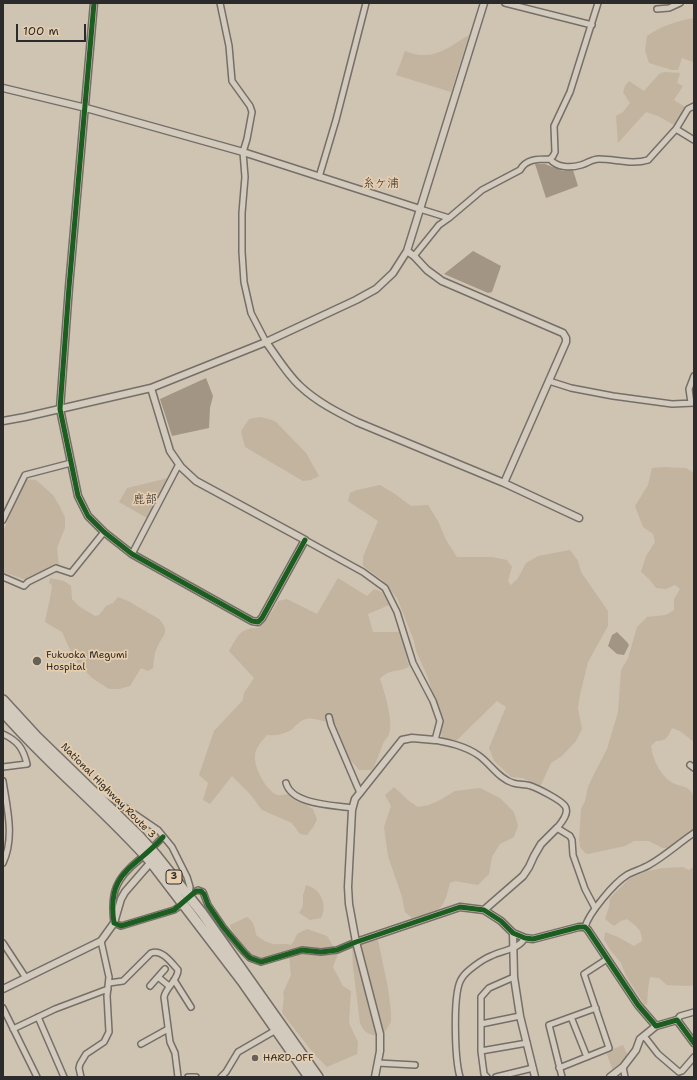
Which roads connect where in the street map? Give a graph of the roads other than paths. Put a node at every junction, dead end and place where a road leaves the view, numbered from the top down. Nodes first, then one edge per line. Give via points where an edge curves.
1 (94, 3) edge
2 (220, 3) edge
3 (366, 3) edge
4 (484, 3) edge
5 (505, 3) edge
6 (598, 3) edge
7 (680, 3) edge
8 (657, 9) dead end
9 (592, 25) junction
10 (3, 88) edge
11 (694, 106) edge
12 (86, 108) junction
13 (676, 130) junction
14 (694, 140) edge
15 (243, 152) junction
16 (550, 159) junction
17 (319, 177) junction
18 (420, 209) junction
19 (449, 218) junction
20 (407, 251) junction
21 (414, 256) junction
22 (266, 342) junction
23 (694, 376) edge
24 (549, 381) junction
25 (151, 388) junction
26 (692, 403) edge
27 (60, 409) junction
28 (3, 421) edge
29 (71, 463) junction
30 (179, 464) junction
31 (504, 483) junction
32 (579, 518) dead end
33 (3, 520) edge
34 (104, 532) junction
35 (305, 540) junction
36 (132, 554) junction
37 (3, 577) edge
38 (3, 700) edge
39 (3, 712) edge
40 (329, 717) dead end
41 (3, 734) edge
42 (435, 740) junction
43 (3, 767) edge
44 (3, 782) edge
45 (286, 783) dead end
46 (360, 793) junction
47 (97, 795) junction
48 (352, 808) junction
49 (557, 828) junction
50 (694, 833) edge
51 (163, 836) junction
52 (155, 845) dead end
53 (140, 859) dead end
54 (151, 862) junction
55 (3, 863) edge
56 (192, 894) junction
57 (180, 906) dead end
58 (595, 908) junction
59 (484, 910) junction
60 (114, 922) junction
61 (584, 927) junction
62 (513, 933) junction
63 (525, 938) junction
64 (101, 940) junction
65 (356, 942) junction
66 (3, 944) edge
67 (514, 947) junction
68 (607, 959) junction
69 (165, 969) dead end
70 (158, 977) junction
71 (514, 977) junction
72 (26, 978) junction
73 (174, 980) junction
74 (110, 982) junction
75 (150, 986) dead end
76 (169, 986) junction
77 (3, 989) edge
78 (108, 989) junction
79 (191, 1007) dead end
80 (3, 1008) edge
81 (596, 1008) junction
82 (694, 1012) edge
83 (520, 1016) junction
84 (38, 1017) junction
85 (571, 1017) junction
86 (677, 1020) junction
87 (481, 1024) junction
88 (656, 1026) junction
89 (13, 1029) junction
90 (168, 1029) junction
91 (276, 1030) junction
92 (644, 1036) junction
93 (527, 1042) junction
94 (694, 1043) edge
95 (141, 1044) dead end
96 (481, 1051) junction
97 (587, 1057) junction
98 (694, 1057) edge
99 (378, 1063) junction
100 (415, 1065) dead end
101 (623, 1067) junction
102 (533, 1068) junction
103 (560, 1068) junction
104 (37, 1077) edge
105 (64, 1077) edge
106 (82, 1077) edge
107 (178, 1077) edge
108 (188, 1077) edge
109 (196, 1077) edge
110 (221, 1077) edge
111 (309, 1077) edge
112 (318, 1077) edge
113 (375, 1077) edge
114 (460, 1077) edge
115 (487, 1077) edge
116 (496, 1077) edge
117 (535, 1077) edge
118 (562, 1077) edge
119 (610, 1077) edge
120 (625, 1077) edge

1 - 12 street
2 - 15 street via 229,46 232,81 252,112
3 - 17 street
4 - 18 street
5 - 9 street
6 - 9 street
7 - 8 street via 669,8
9 - 16 street via 570,92 554,126 555,152
10 - 12 street
11 - 13 street via 688,109
12 - 15 street
12 - 27 street
13 - 14 street
13 - 16 street via 652,158 644,161 593,159 575,166 561,166
15 - 17 street
15 - 22 street via 244,282 252,313
16 - 19 street via 527,161 520,170 482,190
17 - 18 street
18 - 19 street
18 - 20 street
19 - 21 street via 439,225
20 - 21 street
20 - 22 street via 393,273 376,289
21 - 24 street via 427,270 442,280 565,335 566,342
22 - 25 street
22 - 31 street via 299,385 319,401 358,422
23 - 26 street via 689,389
24 - 26 street via 613,396 672,404
24 - 31 street
25 - 27 street
25 - 30 street via 170,451
27 - 28 street
27 - 29 street
29 - 33 street via 25,475
29 - 34 street via 78,496 88,516
30 - 35 street via 196,481
30 - 36 street
31 - 32 street
34 - 36 street
34 - 37 street via 71,573 56,568 24,586
35 - 36 street via 258,622
35 - 42 street via 363,572 385,588 397,612 413,663 440,720
38 - 47 highway, National Highway Route 3 / 3
39 - 54 highway, National Highway Route 3 / 3
40 - 46 street
41 - 43 street via 17,743 24,752 27,764
42 - 46 street via 402,740
42 - 49 street via 453,743 477,754 502,778 531,786 566,806 566,815
44 - 55 street via 10,819 7,853
45 - 48 street via 288,789 297,796 316,804
46 - 48 street
47 - 51 street via 101,791
47 - 56 highway, National Highway Route 3 / 3
48 - 65 street via 348,887
49 - 58 street via 572,840 573,855
49 - 59 street via 541,844 523,876
50 - 58 street via 650,865 626,876
51 - 52 street
51 - 56 street via 172,847 187,876
53 - 60 street via 126,870 114,891
54 - 60 street via 125,892
54 - 91 highway, National Highway Route 3 / 3
56 - 65 street via 198,890 203,892 208,905 223,927 244,952 261,962 302,950 337,950
56 - 112 highway, National Highway Route 3 / 3
57 - 60 street via 121,926
58 - 61 street
59 - 62 street
59 - 65 street via 460,907
60 - 64 street
61 - 63 street via 534,939
61 - 68 street
62 - 63 street
62 - 67 street
63 - 67 street via 521,945
64 - 72 street
64 - 74 street
65 - 99 street via 380,1034
66 - 72 street
67 - 71 street
67 - 114 street via 490,956 462,977 458,986 457,1061
68 - 81 street via 584,974
68 - 88 street via 638,1005
69 - 70 street
70 - 75 street
70 - 76 street
71 - 83 street
71 - 87 street via 489,988 481,997
72 - 77 street
73 - 74 street via 178,970 156,951 123,981
73 - 76 street
73 - 79 street
74 - 78 street
76 - 90 street via 164,997
78 - 84 street
78 - 106 street via 109,1032 104,1042 90,1050 82,1059 78,1068
80 - 89 street
81 - 85 street
81 - 97 street via 609,1048
82 - 86 street via 680,1016
83 - 87 street
83 - 93 street
84 - 89 street
84 - 105 street
85 - 97 street
85 - 103 street via 549,1025
86 - 88 street
86 - 94 street
87 - 96 street
88 - 92 street
89 - 104 street
90 - 95 street
90 - 107 street
91 - 110 street via 238,1052
91 - 111 highway, National Highway Route 3 / 3
92 - 98 street via 658,1054 679,1072
92 - 101 street
93 - 96 street
93 - 102 street
96 - 115 street via 484,1074
97 - 103 street
99 - 100 street
99 - 113 street
101 - 119 street
101 - 120 street
102 - 116 street
102 - 117 street
103 - 118 street
108 - 109 street

